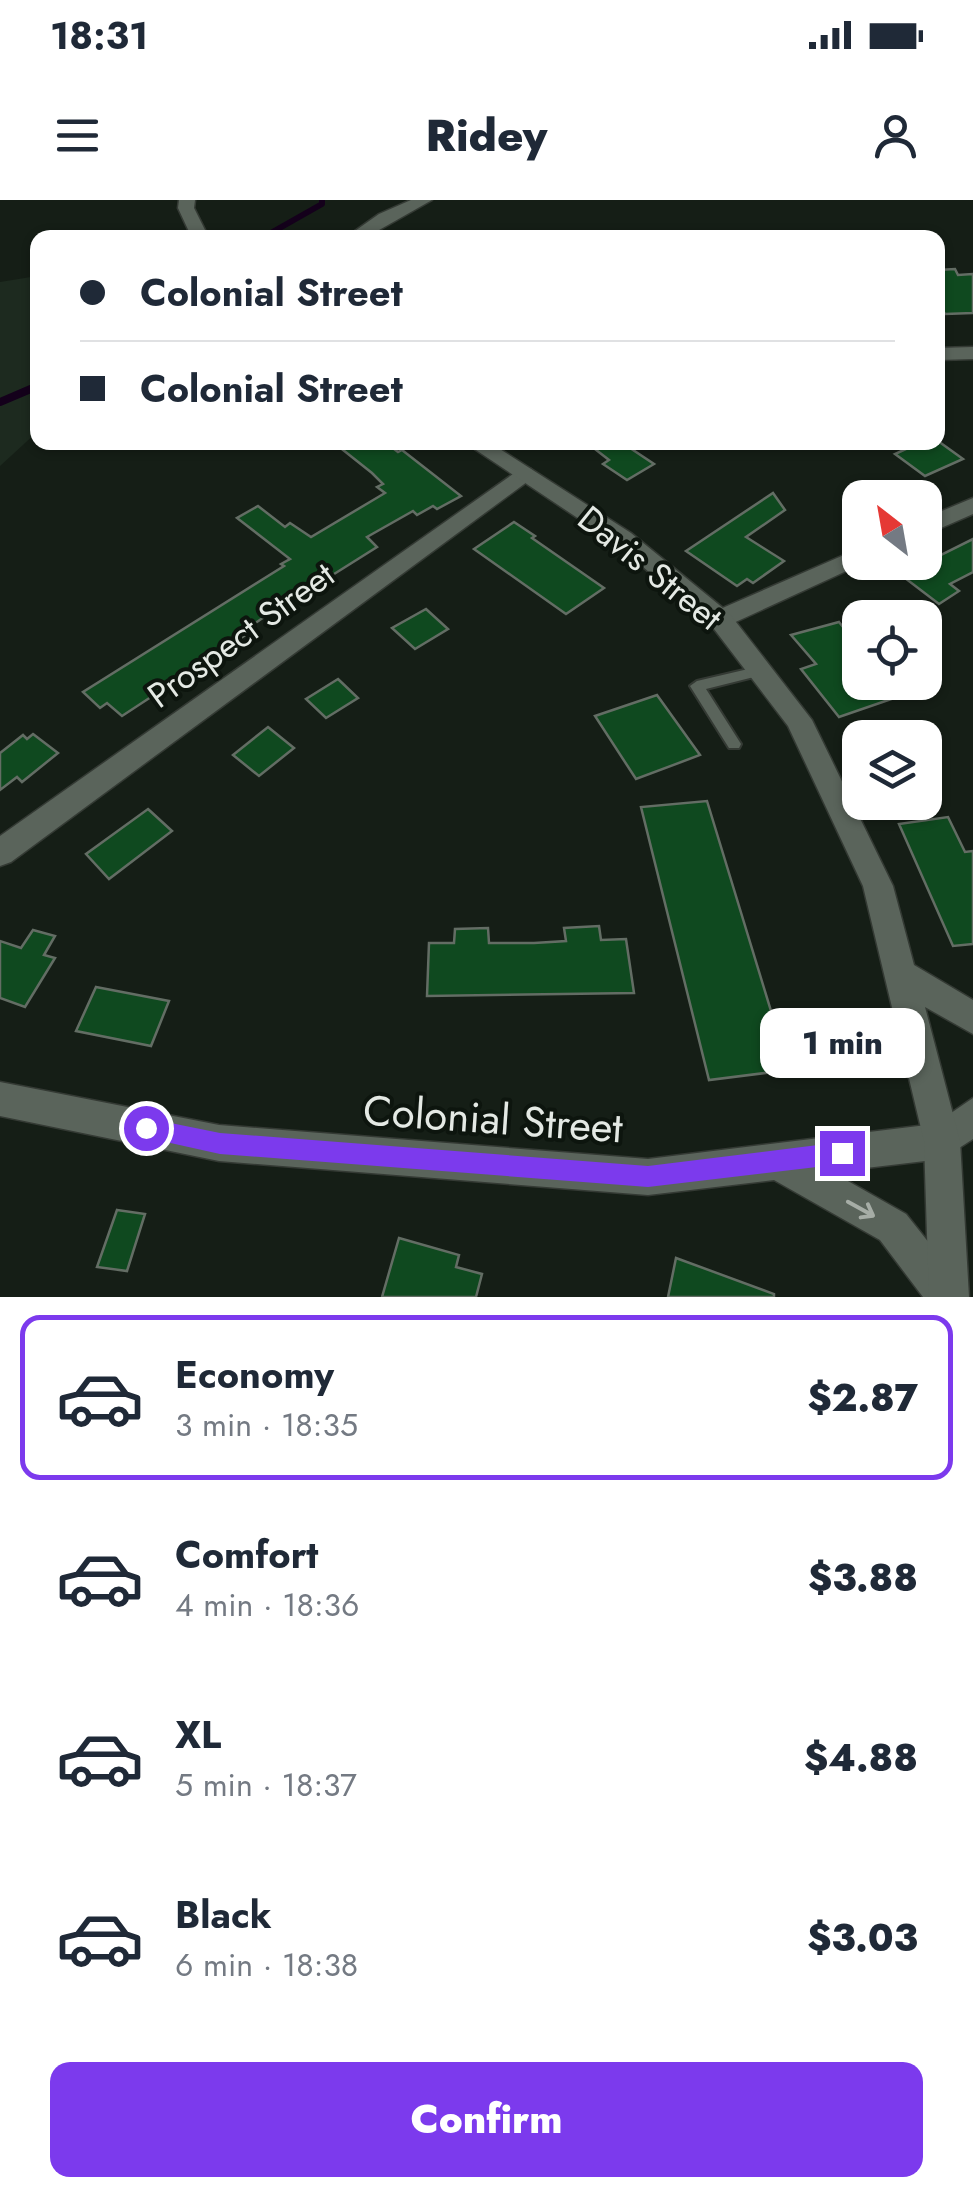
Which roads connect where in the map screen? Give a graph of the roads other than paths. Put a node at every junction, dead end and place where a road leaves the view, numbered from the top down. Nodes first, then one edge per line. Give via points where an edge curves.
1 (187, 200) edge
2 (424, 200) edge
3 (196, 230) edge
4 (365, 230) edge
5 (973, 353) edge
6 (945, 354) edge
7 (486, 450) edge
8 (523, 474) junction
9 (973, 506) edge
10 (942, 520) edge
11 (842, 564) edge
12 (720, 619) junction
13 (761, 671) junction
14 (734, 744) dead end
15 (0, 854) edge
16 (900, 974) junction
17 (973, 1018) edge
18 (0, 1099) edge
19 (973, 1116) edge
20 (942, 1141) junction
21 (776, 1161) junction
22 (948, 1297) edge

1 - 3 street
2 - 4 street
5 - 6 street
7 - 8 street, Davis Street
8 - 12 street, Davis Street via 623,538
8 - 15 street, Prospect Street
9 - 10 street
11 - 12 street
12 - 13 street, Davis Street
13 - 14 lane via 697,686
13 - 16 street, Davis Street via 799,720 878,886
16 - 17 street
16 - 20 street, Davis Street
18 - 21 street, Colonial Street via 220,1143 648,1176
19 - 20 street
20 - 21 street, Colonial Street
20 - 22 street, Davis Street
21 -> 22 street via 893,1227

